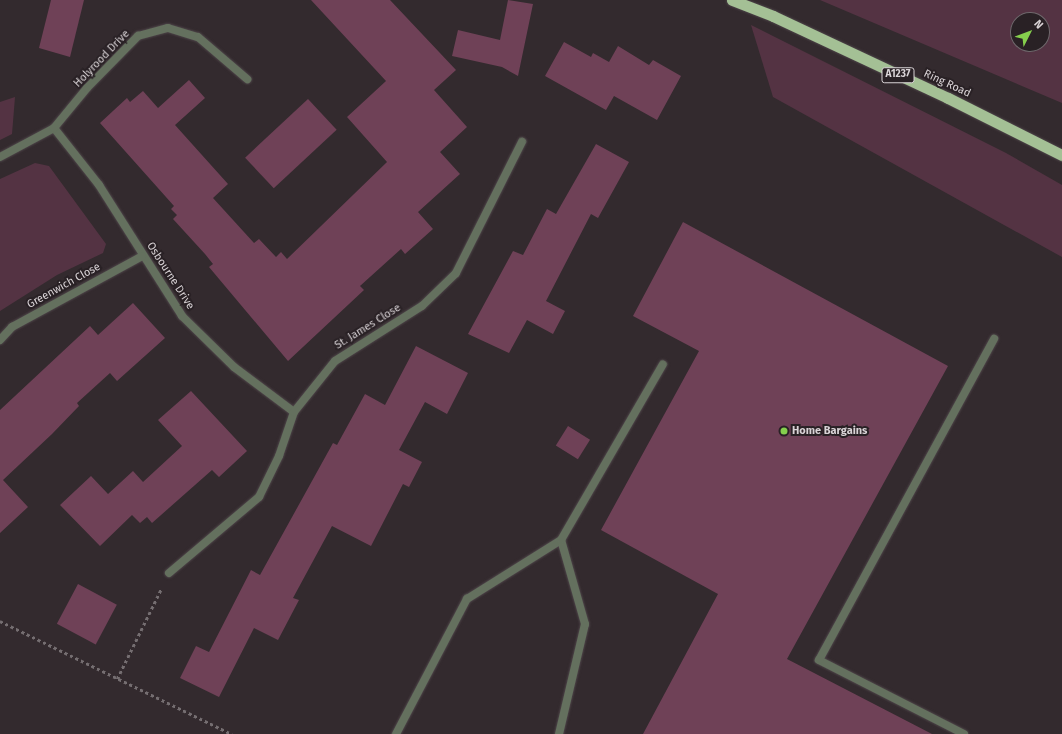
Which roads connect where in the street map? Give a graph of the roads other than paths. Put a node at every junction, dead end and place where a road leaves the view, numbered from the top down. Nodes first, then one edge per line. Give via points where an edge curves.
1 (732, 0) edge
2 (247, 80) dead end
3 (54, 128) junction
4 (522, 142) dead end
5 (1062, 155) edge
6 (0, 157) edge
7 (142, 256) junction
8 (994, 339) dead end
9 (0, 340) edge
10 (663, 364) dead end
11 (294, 412) junction
12 (561, 540) junction
13 (169, 573) road end
14 (396, 734) edge
15 (559, 734) edge
16 (964, 734) edge

1 - 5 highway, Ring Road / A1237 via 773,16
2 - 3 street, Holyrood Drive via 198,37 168,28 138,36 87,88
3 - 6 street, Holyrood Drive
3 - 7 street, Osbourne Drive via 99,185 125,223
4 - 11 street, St. James Close via 456,273 422,306 335,360
7 - 9 street, Greenwich Close via 12,327
7 - 11 street, Osbourne Drive via 182,316 234,368
8 - 16 street via 819,660
10 - 12 street
11 - 13 street, St. James Close via 259,497
12 - 14 street via 467,599
12 - 15 street via 586,624

